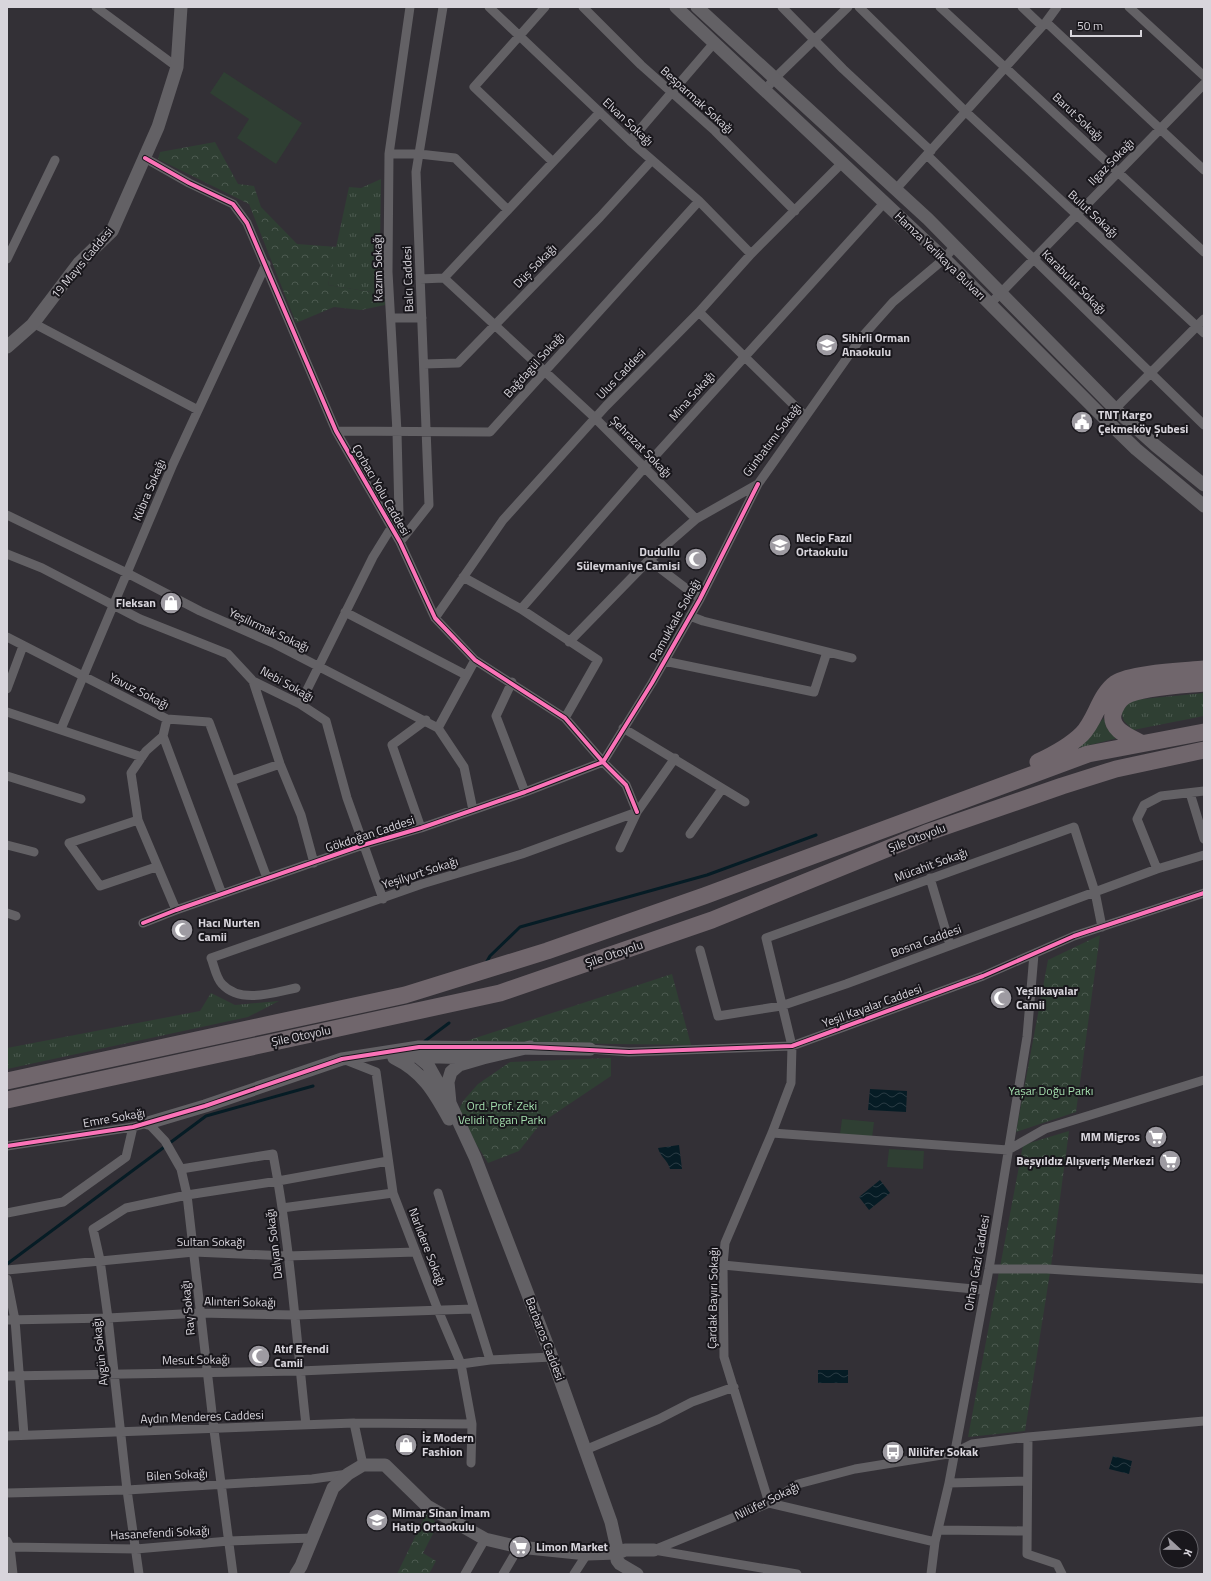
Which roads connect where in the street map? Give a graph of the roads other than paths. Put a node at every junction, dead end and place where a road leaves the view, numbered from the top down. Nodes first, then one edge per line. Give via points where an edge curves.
1 (96, 7) edge
2 (181, 7) edge
3 (410, 7) edge
4 (443, 7) edge
5 (489, 7) edge
6 (545, 7) edge
7 (583, 7) edge
8 (676, 7) edge
9 (782, 7) edge
10 (848, 7) edge
11 (859, 7) edge
12 (940, 7) edge
13 (1022, 7) edge
14 (1057, 7) edge
15 (1129, 7) edge
16 (701, 8) edge
17 (691, 21) junction
18 (1044, 24) junction
19 (520, 36) junction
20 (815, 40) junction
21 (714, 43) junction
22 (177, 67) junction
23 (1006, 67) junction
24 (1204, 76) edge
25 (775, 78) junction
26 (1204, 84) edge
27 (765, 90) junction
28 (672, 93) junction
29 (600, 112) junction
30 (966, 112) junction
31 (1160, 129) junction
32 (630, 141) junction
33 (929, 153) junction
34 (389, 154) junction
35 (419, 154) junction
36 (145, 158) junction
37 (55, 160) dead end
38 (652, 160) junction
39 (553, 162) junction
40 (843, 162) junction
41 (1204, 170) edge
42 (1119, 171) junction
43 (896, 189) junction
44 (699, 201) junction
45 (885, 202) junction
46 (508, 210) junction
47 (795, 211) junction
48 (1077, 215) junction
49 (955, 246) junction
50 (1204, 252) edge
51 (751, 254) junction
52 (7, 259) edge
53 (944, 259) junction
54 (1033, 259) junction
55 (266, 264) junction
56 (444, 278) junction
57 (420, 279) junction
58 (1001, 292) junction
59 (990, 304) junction
60 (699, 312) junction
61 (391, 318) junction
62 (422, 318) junction
63 (1204, 319) edge
64 (33, 323) junction
65 (495, 325) junction
66 (1197, 326) junction
67 (1204, 333) edge
68 (7, 347) edge
69 (745, 356) junction
70 (424, 364) junction
71 (545, 371) junction
72 (1150, 374) junction
73 (1115, 409) junction
74 (198, 410) junction
75 (805, 416) junction
76 (595, 418) junction
77 (1105, 420) junction
78 (1204, 426) edge
79 (336, 431) junction
80 (397, 432) junction
81 (426, 432) junction
82 (644, 468) junction
83 (758, 484) junction
84 (1204, 485) edge
85 (1204, 506) edge
86 (7, 515) edge
87 (696, 519) junction
88 (391, 526) junction
89 (400, 542) junction
90 (7, 554) edge
91 (649, 560) junction
92 (127, 573) junction
93 (463, 577) junction
94 (700, 599) junction
95 (112, 606) junction
96 (521, 609) junction
97 (345, 612) junction
98 (690, 616) junction
99 (435, 618) junction
100 (7, 637) edge
101 (569, 642) junction
102 (23, 646) junction
103 (827, 652) junction
104 (852, 658) dead end
105 (475, 660) junction
106 (664, 661) junction
107 (10, 667) edge
108 (318, 667) junction
109 (1204, 669) edge
110 (466, 675) junction
111 (83, 677) junction
112 (253, 681) junction
113 (512, 682) junction
114 (1204, 683) edge
115 (7, 689) edge
116 (300, 704) junction
117 (7, 712) edge
118 (565, 718) junction
119 (168, 719) junction
120 (426, 720) junction
121 (438, 728) junction
122 (623, 728) junction
123 (61, 729) junction
124 (1204, 732) edge
125 (163, 736) junction
126 (1141, 743) junction
127 (1204, 750) edge
128 (142, 757) junction
129 (675, 758) junction
130 (603, 762) junction
131 (1204, 762) edge
132 (280, 764) junction
133 (1116, 769) junction
134 (7, 776) edge
135 (231, 781) junction
136 (722, 788) junction
137 (1204, 791) edge
138 (525, 792) junction
139 (1190, 793) junction
140 (967, 797) junction
141 (81, 799) dead end
142 (745, 802) dead end
143 (473, 810) junction
144 (637, 812) junction
145 (138, 820) junction
146 (421, 828) junction
147 (690, 834) dead end
148 (1204, 839) edge
149 (7, 845) edge
150 (363, 845) junction
151 (620, 848) dead end
152 (34, 852) dead end
153 (1204, 856) edge
154 (314, 863) junction
155 (156, 867) junction
156 (1156, 869) junction
157 (267, 878) junction
158 (930, 878) junction
159 (1095, 892) junction
160 (1204, 893) edge
161 (222, 894) junction
162 (383, 899) junction
163 (176, 910) junction
164 (7, 912) edge
165 (16, 916) dead end
166 (143, 923) dead end
167 (1102, 927) junction
168 (950, 946) junction
169 (700, 950) dead end
170 (1034, 954) junction
171 (296, 988) dead end
172 (781, 1006) junction
173 (792, 1046) junction
174 (590, 1049) joint
175 (478, 1052) junction
176 (421, 1055) junction
177 (394, 1058) junction
178 (342, 1059) junction
179 (424, 1080) junction
180 (1204, 1080) edge
181 (7, 1081) edge
182 (7, 1100) edge
183 (450, 1103) junction
184 (148, 1123) junction
185 (133, 1127) junction
186 (772, 1133) junction
187 (7, 1146) edge
188 (1008, 1150) junction
189 (475, 1157) junction
190 (388, 1161) junction
191 (181, 1169) junction
192 (278, 1182) junction
193 (393, 1193) junction
194 (438, 1193) dead end
195 (187, 1195) junction
196 (282, 1208) junction
197 (7, 1213) edge
198 (194, 1252) junction
199 (416, 1252) junction
200 (287, 1256) junction
201 (100, 1260) junction
202 (723, 1265) junction
203 (989, 1269) junction
204 (7, 1270) edge
205 (1204, 1278) edge
206 (7, 1279) edge
207 (984, 1290) junction
208 (473, 1309) junction
209 (438, 1310) junction
210 (200, 1313) junction
211 (295, 1314) junction
212 (108, 1318) junction
213 (11, 1320) edge
214 (552, 1357) junction
215 (490, 1360) junction
216 (461, 1364) junction
217 (300, 1371) junction
218 (208, 1372) junction
219 (114, 1373) junction
220 (20, 1375) junction
221 (7, 1376) edge
222 (734, 1387) junction
223 (1204, 1421) edge
224 (354, 1423) junction
225 (472, 1424) junction
226 (306, 1425) junction
227 (214, 1430) junction
228 (122, 1432) junction
229 (24, 1435) junction
230 (7, 1436) edge
231 (1028, 1437) junction
232 (585, 1450) junction
233 (954, 1454) junction
234 (471, 1463) dead end
235 (363, 1465) junction
236 (348, 1474) junction
237 (1026, 1481) junction
238 (949, 1483) junction
239 (221, 1484) junction
240 (127, 1490) junction
241 (7, 1493) edge
242 (769, 1503) junction
243 (939, 1530) junction
244 (1027, 1531) junction
245 (312, 1538) junction
246 (485, 1539) junction
247 (229, 1541) junction
248 (935, 1542) junction
249 (9, 1544) edge
250 (518, 1547) junction
251 (136, 1549) junction
252 (654, 1550) junction
253 (587, 1554) junction
254 (625, 1557) junction
255 (13, 1574) edge
256 (139, 1574) edge
257 (233, 1574) edge
258 (296, 1574) edge
259 (465, 1574) edge
260 (503, 1574) edge
261 (574, 1574) edge
262 (637, 1574) edge
263 (643, 1574) edge
264 (797, 1574) edge
265 (931, 1574) edge
266 (1062, 1574) edge

1 - 22 street
2 - 22 street, 19 Mayıs Caddesi
3 - 34 street, Kazım Sokağı
4 - 35 street, Balcı Caddesi
5 - 19 street, Elvan Sokağı
6 - 19 street
7 - 28 street, Beşparmak Sokağı
8 - 17 street, Hamza Yerlikaya Bulvarı
9 - 20 street, Karabulut Sokağı
10 - 20 street
11 - 30 street, Bulut Sokağı
12 - 23 street, Barut Sokağı
13 - 18 street
14 - 18 street
15 - 24 street
16 - 17 street
16 - 25 street, Hamza Yerlikaya Bulvarı
17 - 21 street, Hamza Yerlikaya Bulvarı
18 - 23 street
18 - 31 street
19 - 29 street, Elvan Sokağı
19 - 39 street via 474,87
20 - 25 street
20 - 33 street, Karabulut Sokağı
21 - 27 street, Hamza Yerlikaya Bulvarı
21 - 28 street
22 - 36 street, 19 Mayıs Caddesi
23 - 30 street
23 - 42 street, Barut Sokağı
25 - 27 street
25 - 43 street, Hamza Yerlikaya Bulvarı
26 - 31 street, Ilgaz Sokağı
27 - 40 street, Hamza Yerlikaya Bulvarı
28 - 32 street
28 - 47 street, Beşparmak Sokağı via 715,131
29 - 32 street, Elvan Sokağı
29 - 39 street
30 - 33 street
30 - 48 street, Bulut Sokağı
31 - 41 street
31 - 42 street, Ilgaz Sokağı
32 - 38 street, Elvan Sokağı
33 - 43 street
33 - 54 street, Karabulut Sokağı
34 - 35 street
34 - 61 street, Kazım Sokağı via 388,272
35 - 46 street via 455,158
35 - 57 street, Balcı Caddesi via 416,172
36 - 55 street, Çorbacı Yolu Caddesi via 233,204 247,224
36 - 64 street, 19 Mayıs Caddesi via 112,231 79,263
37 - 52 street
38 - 44 street, Elvan Sokağı
38 - 65 street, Düş Sokağı
39 - 46 street
40 - 45 street, Hamza Yerlikaya Bulvarı
40 - 47 street, Ulus Caddesi
42 - 48 street, Ilgaz Sokağı
42 - 50 street, Barut Sokağı
43 - 49 street, Hamza Yerlikaya Bulvarı
44 - 51 street, Elvan Sokağı
44 - 71 street, Bağdagül Sokağı
45 - 53 street, Hamza Yerlikaya Bulvarı
45 - 69 street, Mina Sokağı
46 - 56 street
47 - 51 street, Ulus Caddesi
48 - 54 street, Ilgaz Sokağı
48 - 66 street, Bulut Sokağı
49 - 53 street, Günbatımı Sokağı
49 - 58 street, Hamza Yerlikaya Bulvarı
51 - 60 street, Ulus Caddesi
53 - 59 street, Hamza Yerlikaya Bulvarı
53 - 75 street, Günbatımı Sokağı via 893,302 861,338
54 - 58 street, Ilgaz Sokağı
54 - 72 street, Karabulut Sokağı
55 - 74 street, Kübra Sokağı
55 - 79 street, Çorbacı Yolu Caddesi
56 - 57 street
56 - 65 street, Şehrazat Sokağı
57 - 62 street, Balcı Caddesi
58 - 59 street, Ilgaz Sokağı
58 - 73 street, Hamza Yerlikaya Bulvarı
59 - 77 street, Hamza Yerlikaya Bulvarı
60 - 69 street
60 - 76 street, Ulus Caddesi
61 - 62 street
61 - 80 street, Kazım Sokağı
62 - 70 street, Balcı Caddesi
63 - 66 street
64 - 68 street, 19 Mayıs Caddesi
64 - 74 street
65 - 70 street, Düş Sokağı via 458,363
65 - 71 street, Şehrazat Sokağı
66 - 67 street, Bulut Sokağı
66 - 72 street
69 - 75 street
69 - 82 street, Mina Sokağı
70 - 81 street, Balcı Caddesi
71 - 76 street, Şehrazat Sokağı
71 - 81 street, Bağdagül Sokağı via 490,432
72 - 73 street
72 - 78 street, Karabulut Sokağı
73 - 77 street
73 - 84 street, Hamza Yerlikaya Bulvarı
74 - 92 street, Kübra Sokağı
75 - 83 street, Günbatımı Sokağı
76 - 82 street, Şehrazat Sokağı
76 - 93 street, Ulus Caddesi via 503,520
77 - 85 street, Hamza Yerlikaya Bulvarı
79 - 80 street, Bağdagül Sokağı
79 - 88 street, Çorbacı Yolu Caddesi
80 - 81 street, Bağdagül Sokağı
80 - 88 street, Kazım Sokağı via 399,515
81 - 89 street, Balcı Caddesi via 429,505
82 - 87 street, Şehrazat Sokağı
82 - 96 street, Mina Sokağı
83 - 87 street, Günbatımı Sokağı
83 - 94 street, Pamukkale Sokağı
86 - 92 street, Yeşilırmak Sokağı
87 - 91 street, Günbatımı Sokağı
88 - 89 street, Çorbacı Yolu Caddesi
88 - 97 street, Kazım Sokağı
89 - 99 street, Çorbacı Yolu Caddesi
90 - 95 street, Nebi Sokağı via 42,568
91 - 94 street
91 - 101 street, Günbatımı Sokağı
92 - 95 street, Kübra Sokağı
92 - 108 street, Yeşilırmak Sokağı
93 - 96 street
93 - 99 street, Ulus Caddesi
94 - 98 street, Pamukkale Sokağı
95 - 111 street, Kübra Sokağı
95 - 112 street, Nebi Sokağı via 228,654
96 - 101 street
97 - 108 street, Kazım Sokağı
97 - 110 street
98 - 103 street
98 - 106 street, Pamukkale Sokağı
99 - 105 street, Çorbacı Yolu Caddesi
100 - 102 street, Yavuz Sokağı
101 - 118 street via 598,660
102 - 107 street
102 - 111 street, Yavuz Sokağı
103 - 104 street
103 - 106 street via 814,692
105 - 110 street
105 - 113 street, Çorbacı Yolu Caddesi
106 - 122 street, Pamukkale Sokağı
107 - 115 street
108 - 116 street, Kazım Sokağı
108 - 120 street, Yeşilırmak Sokağı
109 - 140 highway via 1132,678 1116,683 1104,697 1082,734 1053,755
110 - 121 street
111 - 119 street, Yavuz Sokağı
111 - 123 street, Kübra Sokağı
112 - 116 street, Nebi Sokağı
112 - 132 street
113 - 118 street, Çorbacı Yolu Caddesi
113 - 138 street via 496,716
114 - 126 highway via 1142,691 1123,697 1115,706 1112,717 1116,728
116 - 150 street, Nebi Sokağı via 326,721
117 - 123 street
118 - 130 street, Çorbacı Yolu Caddesi
119 - 125 street
119 - 135 street, Yavuz Sokağı via 209,722
120 - 121 street, Yeşilırmak Sokağı
120 - 146 street via 392,745
121 - 143 street, Yeşilırmak Sokağı via 464,766
122 - 129 street
122 - 130 street, Pamukkale Sokağı
123 - 128 street
124 - 126 highway, Şile Otoyolu
125 - 128 street
125 - 161 street
126 - 140 highway, Şile Otoyolu via 1088,754
127 - 133 highway, Şile Otoyolu
128 - 145 street via 131,773
129 - 136 street
129 - 144 street
130 - 138 street, Gökdoğan Caddesi
130 - 144 street, Çorbacı Yolu Caddesi via 626,785
131 - 133 highway
132 - 135 street
132 - 154 street via 301,815
133 - 182 highway, Şile Otoyolu via 926,833 712,920 500,993
134 - 141 street
135 - 157 street, Yavuz Sokağı
136 - 142 street
136 - 147 street
137 - 139 street
138 - 143 street, Gökdoğan Caddesi
139 - 148 street
139 - 156 street via 1161,796 1144,805 1137,819
140 - 181 highway, Şile Otoyolu via 704,896 484,972 405,995
143 - 146 street, Gökdoğan Caddesi
144 - 151 street
144 - 162 street, Yeşilyurt Sokağı via 522,854 422,884
145 - 155 street
145 - 155 street via 69,843 100,886
146 - 150 street, Gökdoğan Caddesi
149 - 152 street
150 - 154 street, Gökdoğan Caddesi
150 - 162 street, Nebi Sokağı
153 - 156 street, Bosna Caddesi
154 - 157 street, Gökdoğan Caddesi
155 - 163 street
156 - 159 street, Bosna Caddesi
157 - 161 street, Gökdoğan Caddesi
158 - 159 street, Mücahit Sokağı via 1074,827
158 - 168 street
158 - 172 street, Mücahit Sokağı via 766,938
159 - 167 street, Mücahit Sokağı
159 - 168 street, Bosna Caddesi
160 - 167 street, Yeşil Kayalar Caddesi
161 - 163 street, Gökdoğan Caddesi
162 - 171 street, Yeşilyurt Sokağı via 211,958 221,983 236,993 262,996
163 - 166 street, Gökdoğan Caddesi
164 - 165 street
167 - 170 street, Yeşil Kayalar Caddesi
168 - 172 street, Bosna Caddesi
169 - 172 street, Bosna Caddesi via 718,1016
170 - 173 street, Yeşil Kayalar Caddesi via 983,976
170 - 188 street, Orhan Gazi Caddesi via 1027,1037
172 - 173 street, Çardak Bayırı Sokağı
173 - 174 street, Yeşil Kayalar Caddesi via 629,1052
173 - 186 street, Çardak Bayırı Sokağı via 791,1083
174 - 175 street, Yeşil Kayalar Caddesi via 530,1047
175 - 176 street
175 - 183 street via 451,1072 448,1082
176 - 177 street
176 - 178 street, Emre Sokağı
176 - 179 street
176 - 183 street
177 - 178 street via 364,1062
177 - 179 street via 416,1071
178 - 184 street, Emre Sokağı
178 - 190 street, Narlıdere Sokağı via 376,1072
179 - 189 street via 464,1146
180 - 188 street via 1045,1129
183 - 189 street, Barbaros Caddesi
184 - 185 street, Emre Sokağı
184 - 191 street, Ray Sokağı via 165,1141
185 - 187 street, Emre Sokağı
185 - 197 street via 126,1157 63,1202
186 - 188 street
186 - 202 street, Çardak Bayırı Sokağı via 725,1243
188 - 203 street, Orhan Gazi Caddesi
189 - 214 street, Barbaros Caddesi
190 - 192 street
190 - 193 street, Narlıdere Sokağı
191 - 192 street, Dalyan Sokağı via 273,1154
191 - 195 street, Ray Sokağı
192 - 195 street
192 - 196 street, Dalyan Sokağı
193 - 196 street
193 - 199 street, Narlıdere Sokağı
194 - 208 street
195 - 198 street, Ray Sokağı
195 - 201 street, Aygün Sokağı via 126,1208 93,1229
196 - 200 street, Dalyan Sokağı
198 - 200 street, Sultan Sokağı
198 - 201 street, Sultan Sokağı
198 - 210 street, Ray Sokağı
199 - 200 street, Sultan Sokağı
199 - 209 street, Narlıdere Sokağı
200 - 211 street, Dalyan Sokağı
201 - 204 street, Sultan Sokağı
201 - 212 street, Aygün Sokağı
202 - 207 street
202 - 222 street, Çardak Bayırı Sokağı via 724,1357
203 - 205 street via 1047,1269
203 - 207 street, Orhan Gazi Caddesi
206 - 213 street
207 - 233 street, Orhan Gazi Caddesi
208 - 209 street, Alınteri Sokağı
208 - 215 street
209 - 211 street, Alınteri Sokağı
209 - 216 street, Narlıdere Sokağı
210 - 211 street, Alınteri Sokağı
210 - 212 street, Alınteri Sokağı
210 - 218 street, Ray Sokağı
211 - 217 street, Dalyan Sokağı
212 - 213 street, Alınteri Sokağı
212 - 219 street, Aygün Sokağı
213 - 220 street
214 - 215 street, Mesut Sokağı
214 - 232 street, Barbaros Caddesi
215 - 216 street, Mesut Sokağı
216 - 217 street, Mesut Sokağı
216 - 225 street, Narlıdere Sokağı
217 - 218 street, Mesut Sokağı
217 - 226 street, Dalyan Sokağı
218 - 219 street, Mesut Sokağı
218 - 227 street, Ray Sokağı
219 - 220 street, Mesut Sokağı
219 - 228 street, Aygün Sokağı
220 - 221 street, Mesut Sokağı
220 - 229 street
222 - 232 street via 692,1402 659,1419
222 - 242 street, Çardak Bayırı Sokağı
223 - 231 street
224 - 225 street, Aydın Menderes Caddesi
224 - 226 street, Aydın Menderes Caddesi
224 - 235 street
225 - 234 street, Narlıdere Sokağı
226 - 227 street, Aydın Menderes Caddesi
227 - 228 street, Aydın Menderes Caddesi
227 - 239 street, Ray Sokağı
228 - 229 street, Aydın Menderes Caddesi
228 - 240 street, Aygün Sokağı
229 - 230 street, Aydın Menderes Caddesi
231 - 233 street via 972,1444
231 - 237 street
232 - 254 street, Barbaros Caddesi
233 - 238 street, Orhan Gazi Caddesi
233 - 242 street, Nilüfer Sokağı via 855,1469 798,1484
235 - 236 street
235 - 246 street via 385,1464 427,1506
236 - 239 street, Bilen Sokağı via 312,1479
236 - 245 street via 333,1488
237 - 238 street
237 - 244 street
238 - 243 street, Orhan Gazi Caddesi
239 - 240 street, Bilen Sokağı
239 - 247 street, Ray Sokağı
240 - 241 street, Bilen Sokağı
240 - 251 street, Aygün Sokağı
242 - 248 street
242 - 252 street, Nilüfer Sokağı
243 - 244 street
243 - 248 street, Orhan Gazi Caddesi
244 - 266 street via 1027,1554 1057,1564
245 - 247 street, Hasanefendi Sokağı
245 - 258 street
246 - 250 street
246 - 259 street
247 - 251 street, Hasanefendi Sokağı
247 - 257 street, Ray Sokağı
248 - 265 street, Orhan Gazi Caddesi
249 - 251 street, Hasanefendi Sokağı
249 - 255 street
250 - 253 street
250 - 260 street
251 - 256 street, Aygün Sokağı
252 - 254 street, Nilüfer Sokağı
252 - 264 street
253 - 254 street
253 - 261 street
254 - 262 street
254 - 263 street, Barbaros Caddesi

